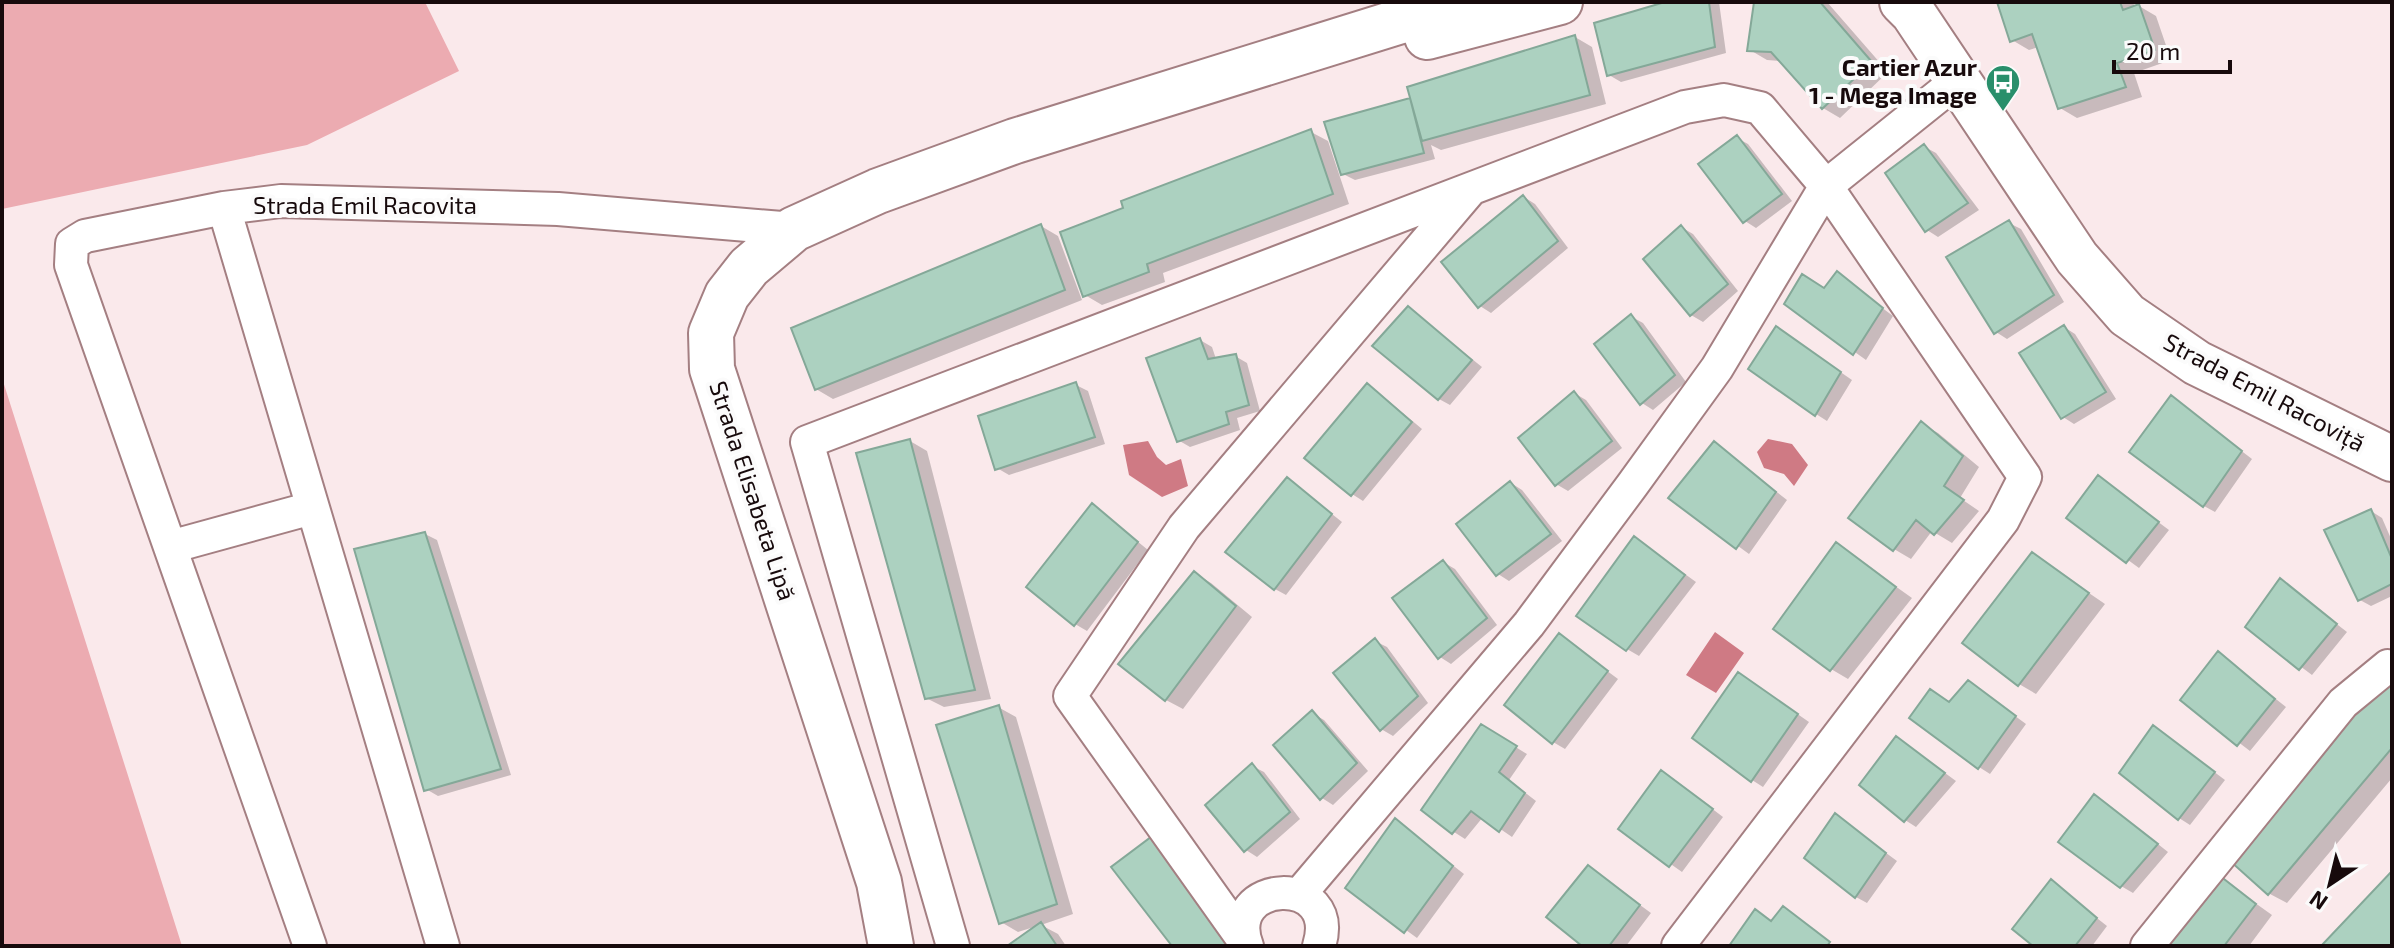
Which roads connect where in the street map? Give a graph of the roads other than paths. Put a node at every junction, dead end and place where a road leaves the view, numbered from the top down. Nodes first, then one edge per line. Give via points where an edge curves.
1 (1462, 2) edge
2 (1560, 2) edge
3 (1909, 6) edge
4 (1383, 16) edge
5 (1957, 81) junction
6 (1473, 186) junction
7 (1826, 186) junction
8 (224, 208) junction
9 (794, 229) junction
10 (2392, 459) edge
11 (312, 508) junction
12 (170, 547) junction
13 (2392, 667) edge
14 (1299, 895) junction
15 (1246, 944) edge
16 (310, 946) edge
17 (443, 946) edge
18 (891, 946) edge
19 (953, 946) edge
20 (1319, 946) edge
21 (1678, 946) edge
22 (2147, 946) edge

1 - 4 street, Strada Elisabeta Lipă
2 - 4 street via 1398,44
3 - 5 street, Strada Emil Racoviță
4 - 9 street, Strada Elisabeta Lipă via 1015,141 878,191
5 - 7 street
5 - 10 street, Strada Emil Racoviță via 2077,258 2127,315 2197,363
6 - 7 street via 1685,107 1724,100 1760,108
6 - 15 street via 1184,527 1070,696
6 - 19 street via 807,442
7 - 14 street via 1717,368 1548,599
7 - 21 street via 2025,477 2003,520
8 - 9 street, Strada Emil Racovita via 281,201 558,209
8 - 11 street
8 - 12 street, Strada Emil Racovita via 85,236 72,244 71,265
9 - 18 street, Strada Elisabeta Lipă via 749,267 727,295 711,333 712,369 879,882
11 - 12 street
11 - 17 street
12 - 16 street
13 - 22 street via 2343,703
14 - 15 street via 1287,891 1262,897 1246,917
14 - 20 street via 1317,911

